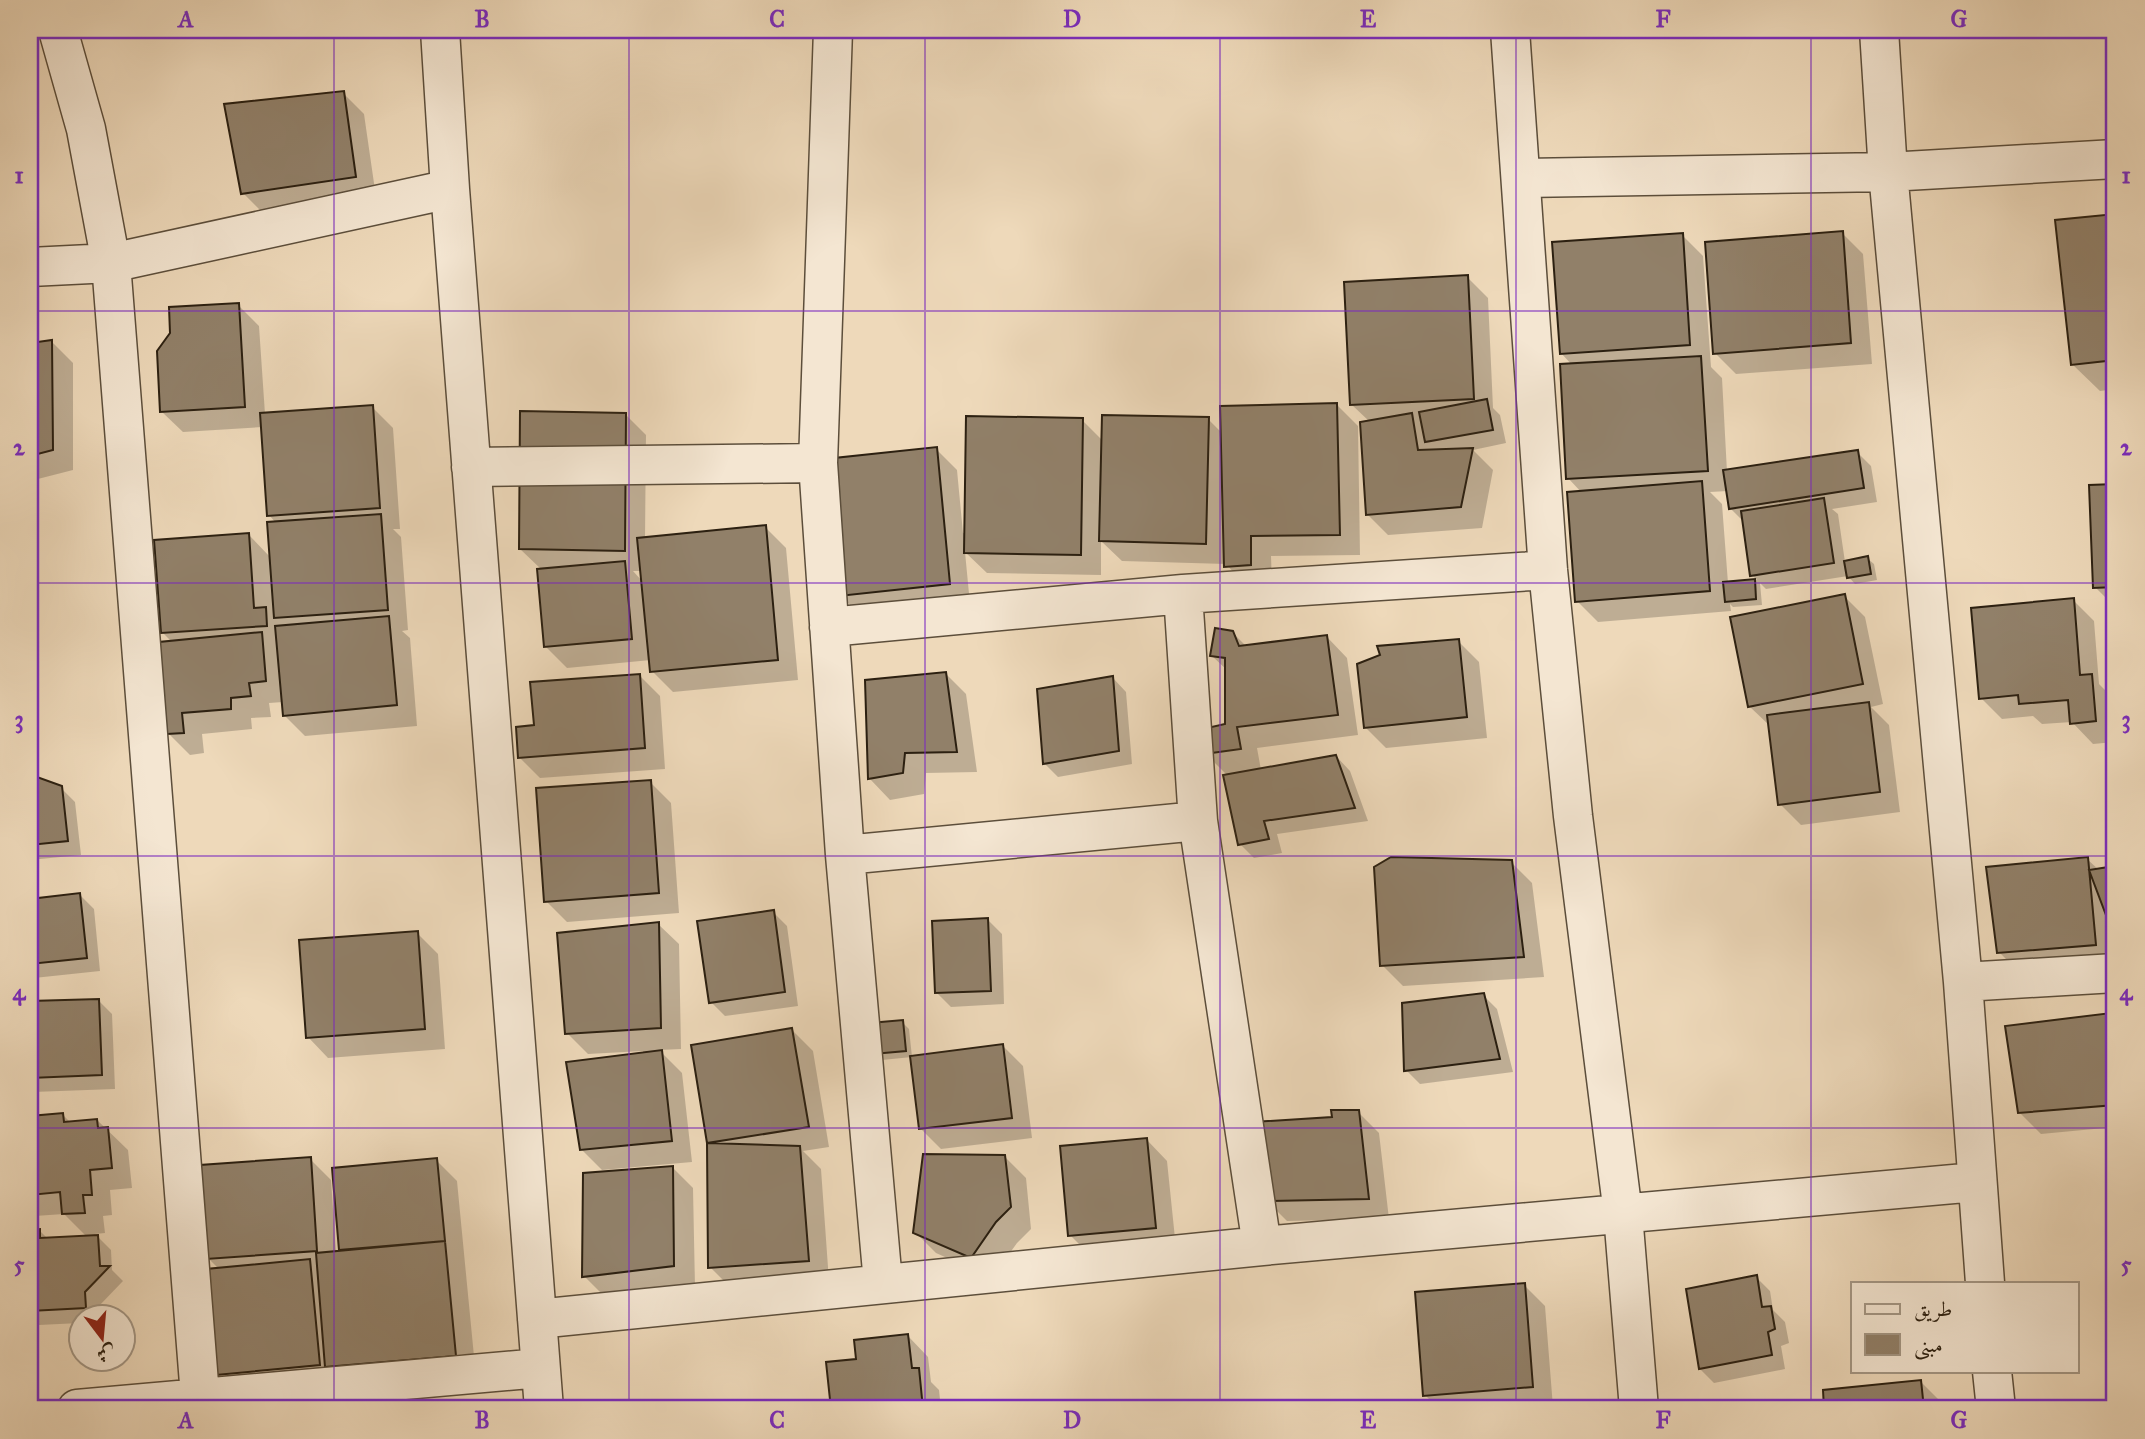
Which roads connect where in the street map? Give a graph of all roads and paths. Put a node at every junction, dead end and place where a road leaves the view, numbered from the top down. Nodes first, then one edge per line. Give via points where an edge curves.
1 (58, 30) edge
2 (440, 30) edge
3 (833, 30) edge
4 (1510, 30) edge
5 (1879, 30) edge
6 (2115, 159) edge
7 (1888, 172) junction
8 (1521, 178) junction
9 (450, 189) junction
10 (111, 263) junction
11 (30, 267) edge
12 (818, 463) junction
13 (471, 467) junction
14 (1548, 570) junction
15 (1182, 594) junction
16 (829, 627) junction
17 (1198, 821) junction
18 (845, 855) junction
19 (2115, 973) edge
20 (1963, 982) junction
21 (1976, 1182) junction
22 (1623, 1214) junction
23 (1262, 1246) junction
24 (1985, 1282) edge
25 (883, 1283) junction
26 (537, 1320) junction
27 (540, 1368) junction
28 (1992, 1372) edge
29 (201, 1403) edge
30 (77, 1409) edge
31 (544, 1409) edge
32 (1639, 1409) edge
33 (1996, 1409) edge

1 - 10 street via 86,129
2 - 9 street
3 - 12 street
4 - 8 street
5 - 7 street
6 - 7 street
7 - 8 street
7 - 20 street
8 - 14 street
9 - 10 street
9 - 13 street
10 - 11 street
10 - 29 street
12 - 13 street
12 - 16 street
13 - 26 street
14 - 15 street
14 - 22 street via 1573,816
15 - 16 street
15 - 17 street
16 - 18 street
17 - 18 street
17 - 23 street
18 - 25 street
19 - 20 street
20 - 21 street
21 - 22 street
21 - 24 street
22 - 23 street
22 - 32 street
23 - 25 street
25 - 26 street
26 - 27 street
27 - 29 street
27 - 31 street
28 - 33 street
29 - 30 street

